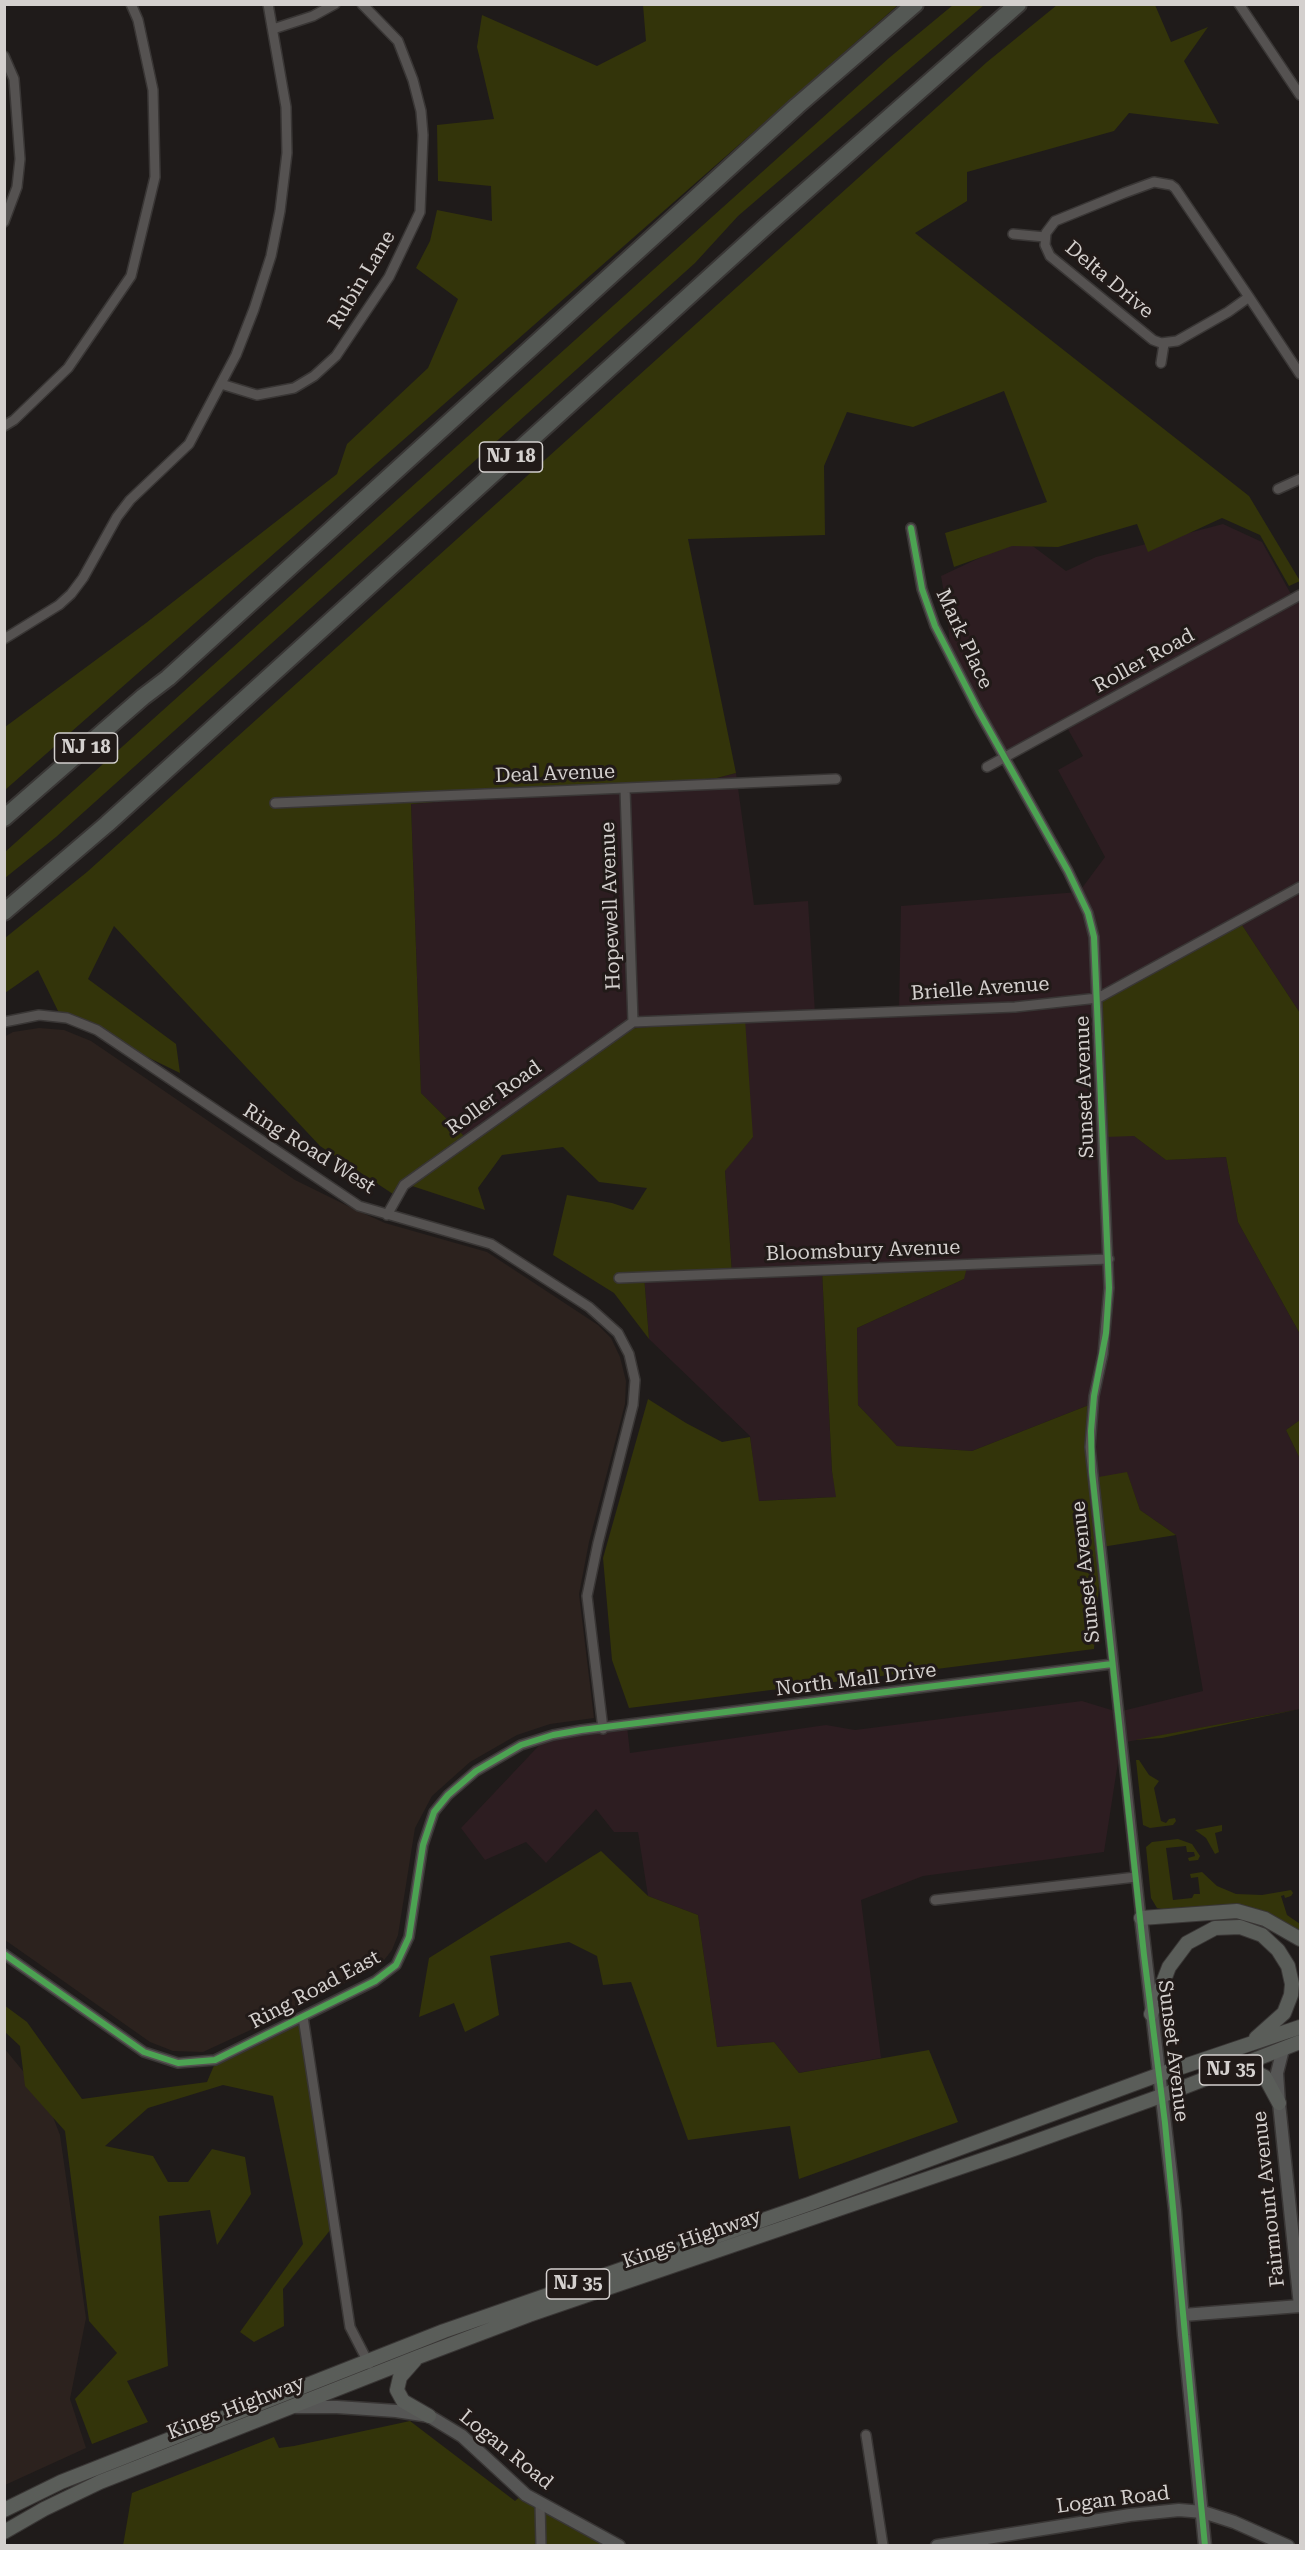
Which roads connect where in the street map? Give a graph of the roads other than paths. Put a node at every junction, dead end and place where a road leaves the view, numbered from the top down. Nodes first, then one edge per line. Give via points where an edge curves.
1 (131, 4) edge
2 (268, 4) edge
3 (335, 4) edge
4 (362, 4) edge
5 (915, 4) edge
6 (1018, 4) edge
7 (1239, 4) edge
8 (273, 29) junction
9 (4, 56) edge
10 (1300, 95) edge
11 (4, 222) edge
12 (1013, 234) dead end
13 (1045, 237) junction
14 (1249, 297) junction
15 (1164, 344) junction
16 (1161, 363) dead end
17 (1300, 374) edge
18 (221, 384) junction
19 (4, 426) edge
20 (1300, 479) edge
21 (1278, 489) dead end
22 (911, 528) dead end
23 (1300, 595) edge
24 (4, 639) edge
25 (1005, 758) junction
26 (987, 767) dead end
27 (836, 779) dead end
28 (625, 789) junction
29 (275, 803) dead end
30 (4, 818) edge
31 (1300, 887) edge
32 (4, 912) edge
33 (1098, 998) junction
34 (4, 1022) edge
35 (633, 1022) junction
36 (387, 1215) junction
37 (1109, 1259) junction
38 (619, 1278) dead end
39 (1112, 1664) junction
40 (603, 1729) junction
41 (1136, 1877) junction
42 (935, 1900) dead end
43 (1141, 1918) junction
44 (1300, 1939) edge
45 (4, 1954) edge
46 (1151, 2014) junction
47 (303, 2018) junction
48 (1300, 2027) edge
49 (1251, 2042) junction
50 (1300, 2042) edge
51 (1283, 2049) junction
52 (1243, 2066) junction
53 (1158, 2075) junction
54 (1161, 2096) junction
55 (1279, 2103) junction
56 (1300, 2307) edge
57 (1183, 2315) junction
58 (418, 2357) junction
59 (368, 2361) junction
60 (374, 2374) junction
61 (289, 2408) junction
62 (429, 2416) junction
63 (866, 2435) dead end
64 (540, 2504) junction
65 (4, 2510) edge
66 (1203, 2512) junction
67 (4, 2532) edge
68 (541, 2546) edge
69 (619, 2546) edge
70 (883, 2546) edge
71 (937, 2546) edge
72 (1205, 2546) edge
73 (1288, 2546) edge

1 - 19 street via 153,90 155,177 131,276 68,368
2 - 8 street
3 - 8 street
4 - 18 street, Rubin Lane via 398,41 413,80 423,135 420,213 389,277 336,356 314,376 294,388 257,395
5 - 30 highway, NJ 18 via 168,678
6 - 32 highway, NJ 18 via 766,226 107,824
7 - 10 street
8 - 18 street via 286,107 287,153 280,211 254,309
9 - 11 street via 14,79 20,159 17,186
12 - 13 street
13 - 14 street, Delta Drive via 1055,221 1154,182 1166,182 1175,188
13 - 15 street, Delta Drive via 1050,256 1153,340
14 - 15 street, Delta Drive via 1177,341
14 - 17 street, Delta Drive
15 - 16 street
18 - 24 street via 189,444 130,500 71,594
20 - 21 street
22 - 25 street, Mark Place via 922,589 935,626
23 - 25 street, Roller Road
25 - 26 street, Roller Road
25 - 33 street, Sunset Avenue via 1088,912 1094,937
27 - 28 street, Deal Avenue
28 - 29 street, Deal Avenue
28 - 35 street, Hopewell Avenue
31 - 33 street, Brielle Avenue
33 - 35 street, Brielle Avenue via 1015,1007
33 - 37 street, Sunset Avenue
34 - 36 street, Ring Road West via 39,1015 67,1018 97,1030 359,1206
35 - 36 street, Roller Road via 404,1185
36 - 40 street, Ring Road West via 491,1244 604,1319 618,1333 628,1354 635,1380 633,1405 587,1596
37 - 38 street, Bloomsbury Avenue
37 - 39 street, Sunset Avenue via 1106,1333 1094,1396 1090,1447
39 - 40 street, North Mall Drive
39 - 41 street, Sunset Avenue
40 - 47 street, Ring Road East via 553,1735 521,1745 476,1771 448,1795 434,1812 426,1831 409,1937 396,1965 375,1981
41 - 42 street
41 - 43 street, Sunset Avenue
43 - 44 main road via 1237,1911 1265,1919
43 - 46 street, Sunset Avenue
45 - 47 street, Ring Road East via 144,2052 170,2062 215,2060
46 - 49 main road via 1169,1967 1187,1943 1215,1928 1247,1929 1262,1935 1278,1950 1288,1966 1292,1984 1284,2013
46 - 53 street, Sunset Avenue
47 - 59 street, Ring Road East via 350,2327
48 - 49 main road, Kings Highway / NJ 35
49 - 53 main road, Kings Highway / NJ 35
50 - 51 main road, Kings Highway / NJ 35
51 - 52 main road, Kings Highway / NJ 35
51 - 55 street, Fairmount Avenue via 1277,2073
52 - 54 main road, Kings Highway / NJ 35
52 - 55 main road via 1265,2077
53 - 54 street, Sunset Avenue
53 - 59 main road, Kings Highway / NJ 35
54 - 57 street, Sunset Avenue
54 - 58 main road, Kings Highway / NJ 35
55 - 56 street, Fairmount Avenue
56 - 57 street
57 - 66 street, Sunset Avenue
58 - 60 main road, Kings Highway / NJ 35
58 - 62 main road via 400,2377 397,2390 403,2401
59 - 60 street, Ring Road East
59 - 65 main road, Kings Highway / NJ 35 via 61,2482
60 - 61 main road, Kings Highway / NJ 35
61 - 62 street, Logan Road via 338,2407
61 - 67 main road, Kings Highway / NJ 35 via 84,2489
62 - 64 street, Logan Road via 462,2436 526,2496
63 - 70 street
64 - 68 street
64 - 69 street, Logan Road
66 - 71 street, Logan Road via 1130,2515
66 - 72 street, Sunset Avenue
66 - 73 street, Logan Road

